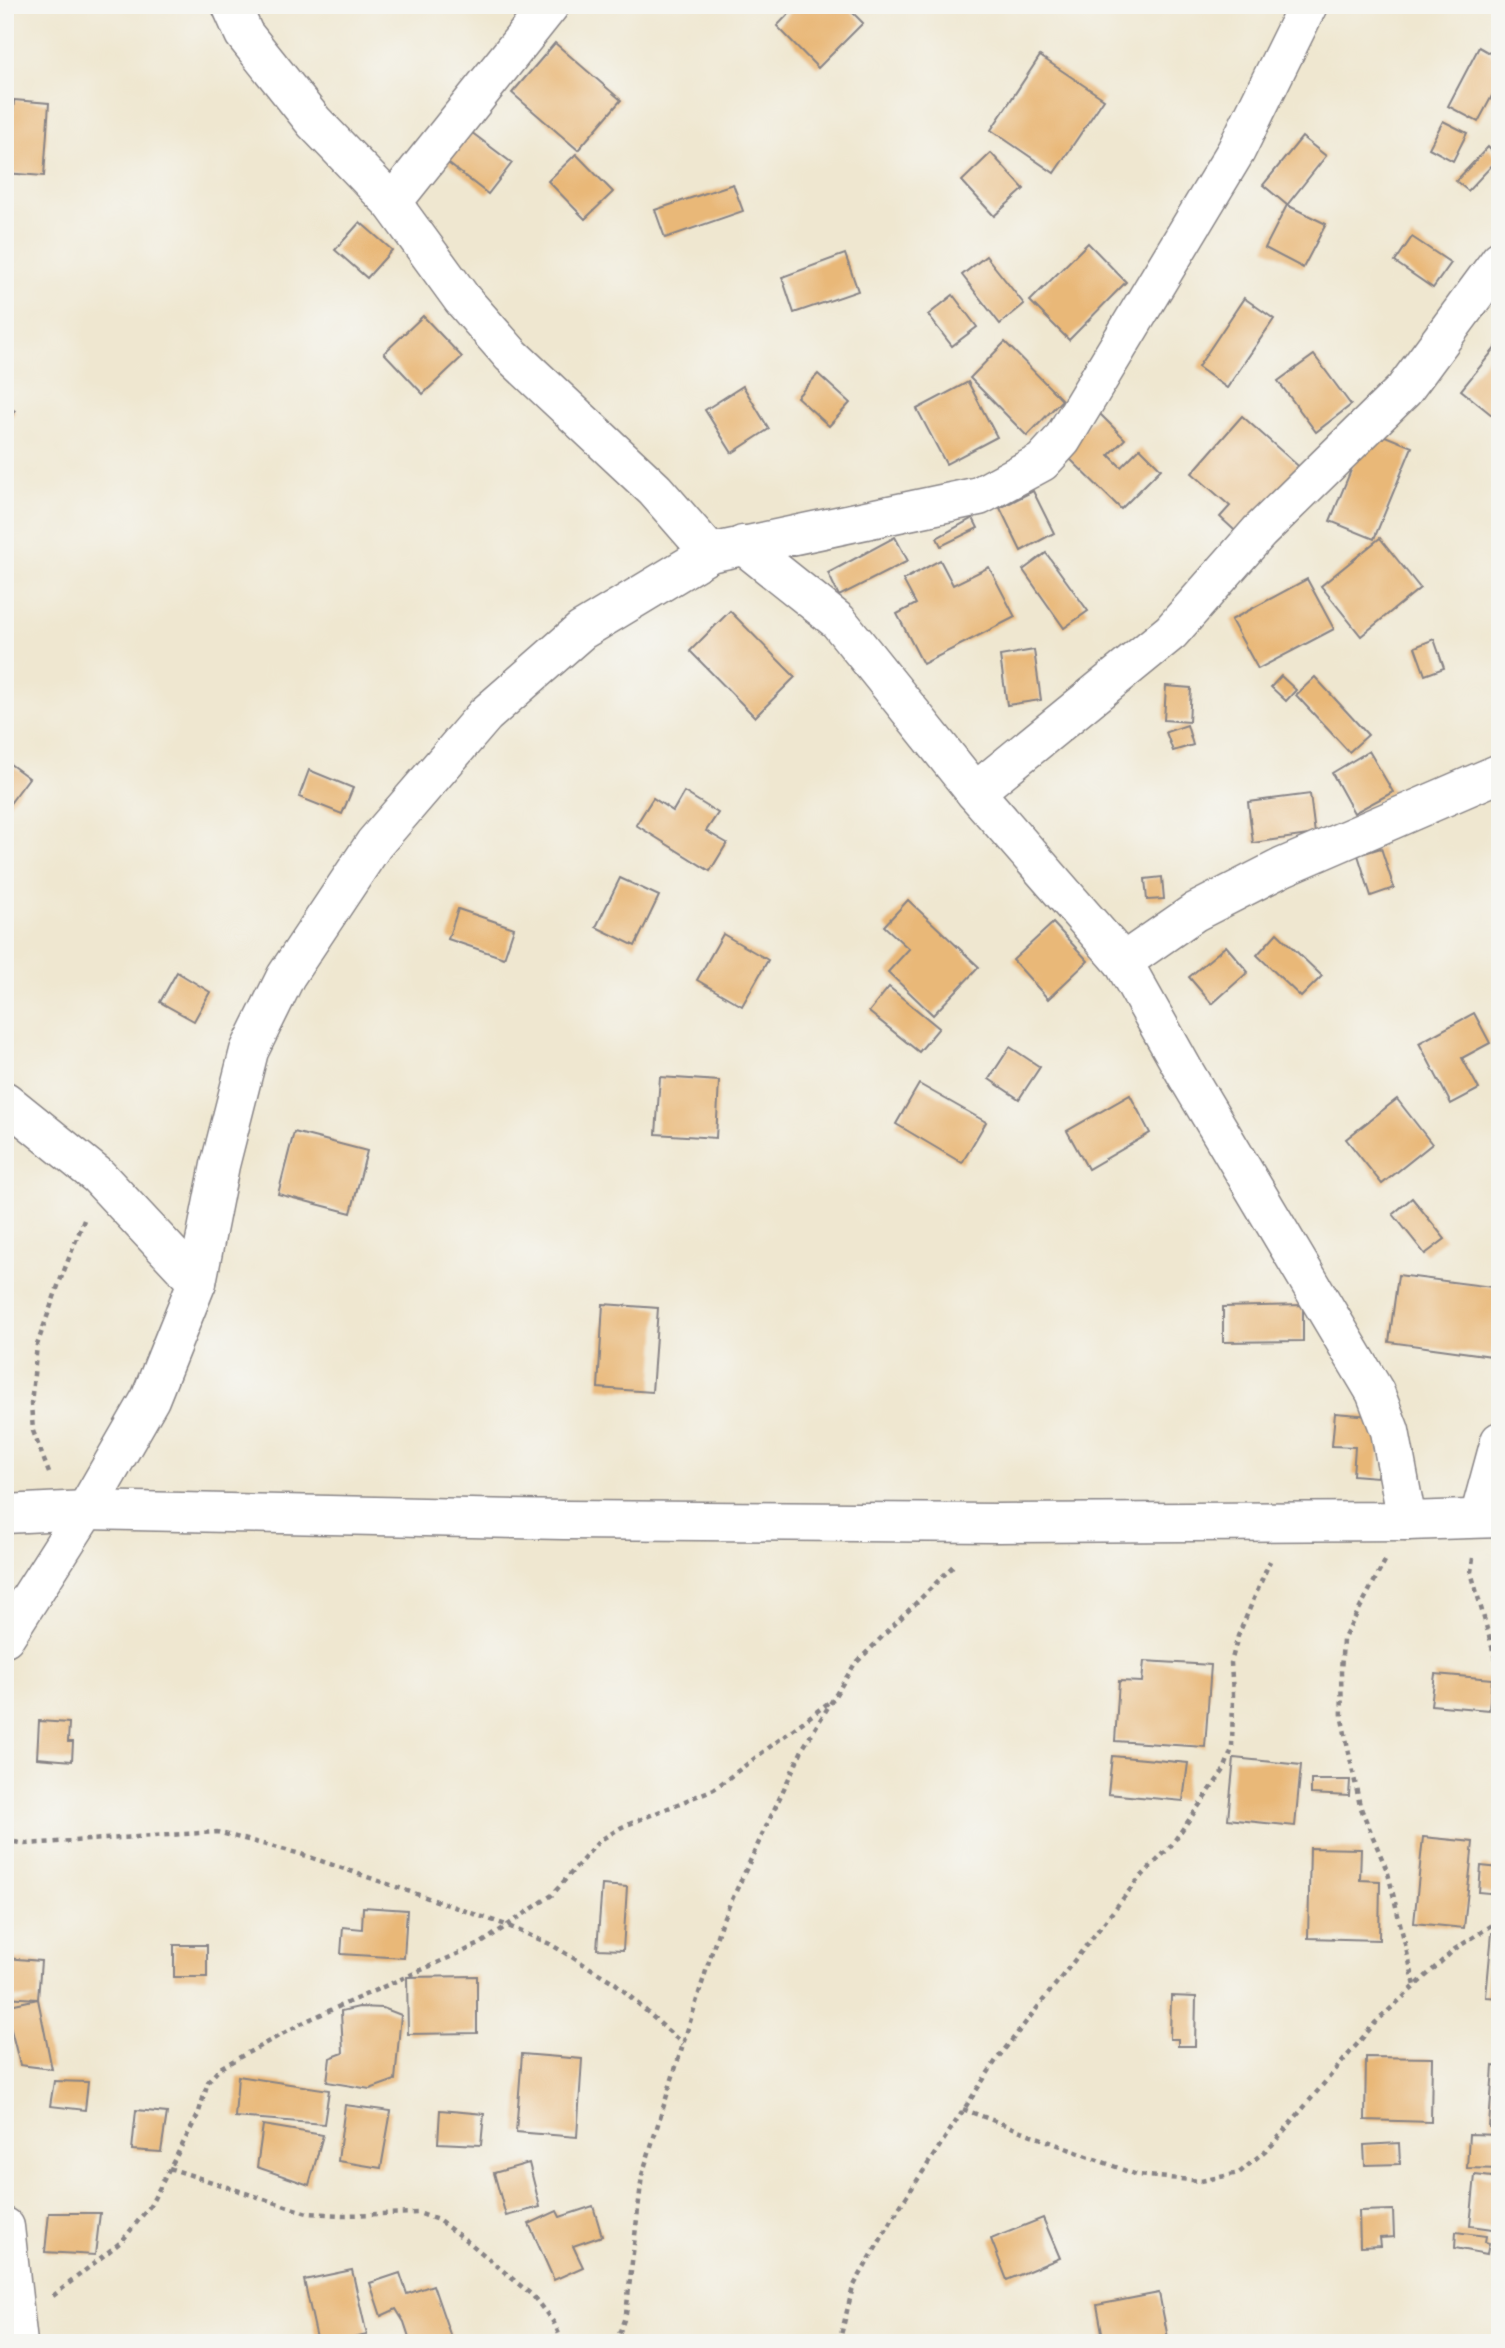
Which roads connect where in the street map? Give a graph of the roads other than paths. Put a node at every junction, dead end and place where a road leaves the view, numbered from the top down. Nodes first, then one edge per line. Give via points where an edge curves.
1 (232, 5) edge
2 (550, 5) edge
3 (1308, 5) edge
4 (392, 203) junction
5 (1500, 260) edge
6 (727, 549) junction
7 (1500, 773) edge
8 (975, 792) junction
9 (1123, 962) junction
10 (5, 1101) edge
11 (197, 1282) junction
12 (1500, 1441) edge
13 (74, 1510) junction
14 (5, 1514) edge
15 (1489, 1518) edge
16 (1406, 1521) junction
17 (5, 1637) edge
18 (5, 2227) edge
19 (18, 2341) edge

1 - 4 street via 244,34 314,122
2 - 4 street
3 - 6 street via 1236,151 1062,440 1042,462 979,496
4 - 6 street via 462,299 511,355 655,490
5 - 8 street via 1404,390 1259,532 1171,632
6 - 8 street via 838,621
6 - 11 street via 581,631 485,715 374,844 286,976 249,1051
7 - 9 street via 1283,867 1195,912
8 - 9 street
9 - 16 street via 1375,1392 1390,1431
10 - 11 street via 98,1176
11 - 13 street via 150,1399
12 - 15 street
13 - 14 street
13 - 16 street via 564,1520
13 - 17 street
15 - 16 street
18 - 19 street

